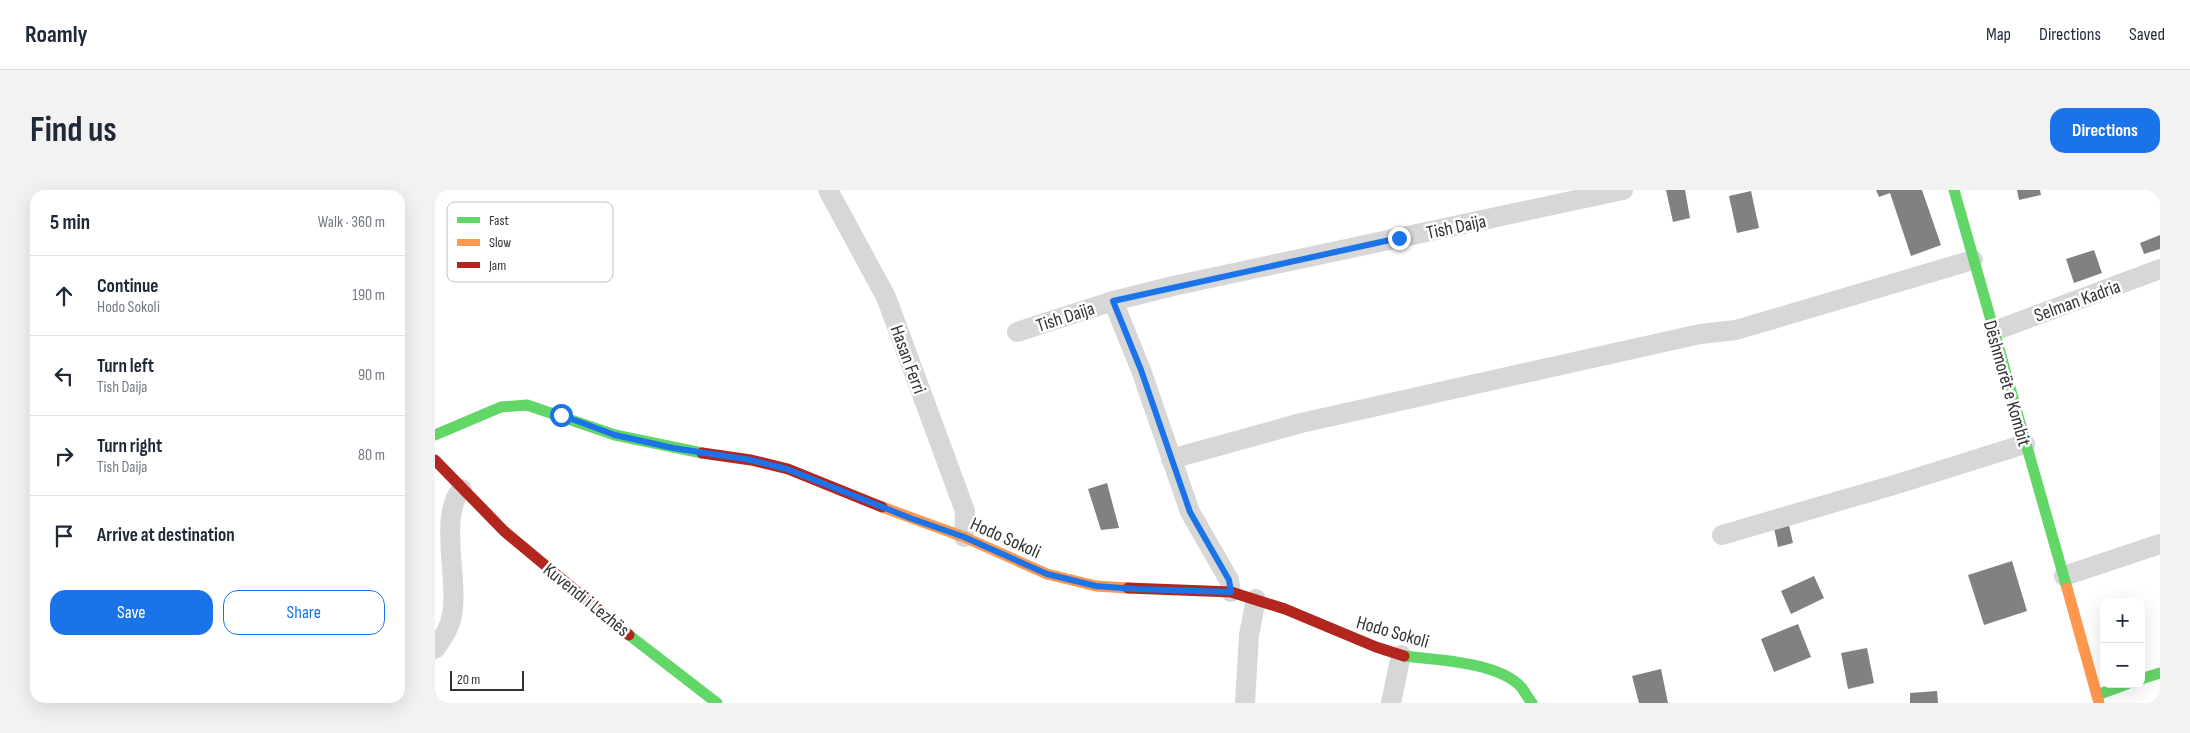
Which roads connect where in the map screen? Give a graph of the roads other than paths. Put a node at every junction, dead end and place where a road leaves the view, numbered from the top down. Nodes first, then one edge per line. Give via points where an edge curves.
1 (828, 190) edge
2 (1623, 190) edge
3 (1954, 190) edge
4 (1973, 260) junction
5 (2160, 269) edge
6 (1113, 301) junction
7 (1994, 331) junction
8 (1017, 332) dead end
9 (435, 435) edge
10 (2025, 444) junction
11 (1171, 459) junction
12 (435, 460) edge
13 (462, 489) junction
14 (1722, 535) dead end
15 (964, 537) junction
16 (2160, 544) edge
17 (2064, 576) junction
18 (1231, 592) junction
19 (1256, 599) junction
20 (435, 650) edge
21 (1401, 654) junction
22 (2160, 673) edge
23 (2145, 678) edge
24 (2119, 688) edge
25 (2098, 699) edge
26 (717, 703) edge
27 (1245, 703) edge
28 (1391, 703) edge
29 (1532, 703) edge

1 - 15 street, Hasan Ferri via 886,297 897,325 965,511
2 - 6 street, Tish Daija
3 - 4 street, Dëshmorët e Kombit
4 - 7 street, Dëshmorët e Kombit
4 - 11 street via 1736,330 1699,334 1428,393 1301,423
5 - 7 street, Selman Kadria
6 - 8 street, Tish Daija
6 - 11 street, Tish Daija via 1141,370
7 - 10 street, Dëshmorët e Kombit
9 - 15 street, Hodo Sokoli via 501,407 527,405 615,435 787,469
10 - 14 street
10 - 17 street, Dëshmorët e Kombit
11 - 18 street, Tish Daija via 1190,512 1229,580
12 - 13 street, Kuvendi i Lezhës
13 - 20 street via 452,508 453,615
13 - 26 street, Kuvendi i Lezhës via 504,531 563,581
15 - 18 street, Hodo Sokoli via 1047,574 1096,586
16 - 17 street
17 - 25 street, Dëshmorët e Kombit
18 - 19 street, Hodo Sokoli
19 - 21 street, Hodo Sokoli via 1375,648
19 - 27 street via 1249,635
21 - 28 street
21 - 29 street, Hodo Sokoli via 1480,667 1504,675 1520,686
22 - 23 street
24 - 25 street

